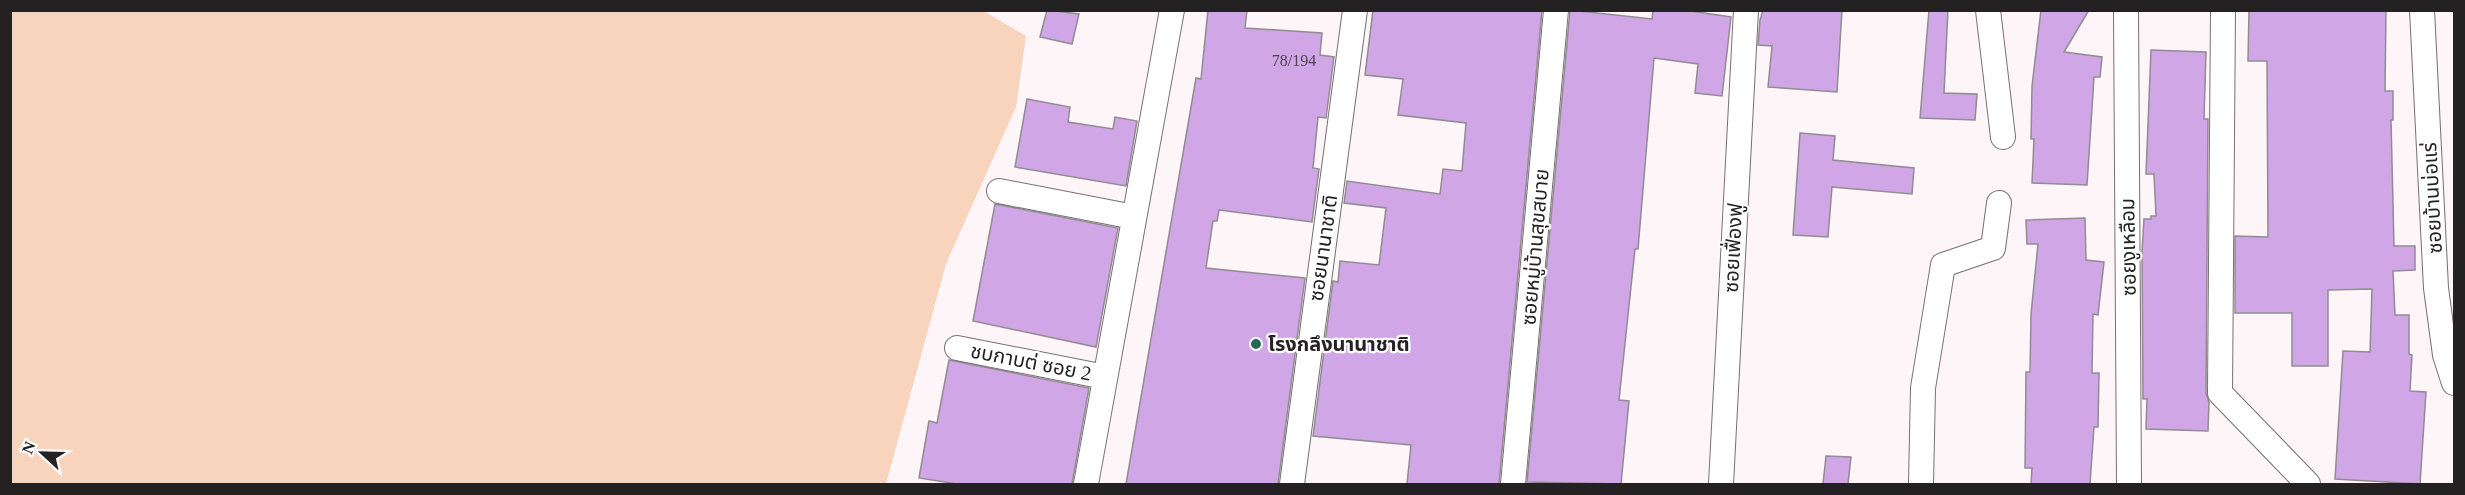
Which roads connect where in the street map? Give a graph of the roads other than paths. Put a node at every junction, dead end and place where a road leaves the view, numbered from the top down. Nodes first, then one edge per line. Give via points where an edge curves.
1 (1172, 10) edge
2 (1355, 10) edge
3 (1556, 10) edge
4 (1746, 10) edge
5 (1988, 10) edge
6 (2126, 10) edge
7 (2223, 10) edge
8 (2422, 10) edge
9 (2003, 136) dead end
10 (999, 192) dead end
11 (1999, 203) dead end
12 (1134, 217) junction
13 (2448, 328) edge
14 (957, 348) dead end
15 (1105, 377) junction
16 (2454, 383) edge
17 (1086, 484) edge
18 (1292, 484) edge
19 (1513, 484) edge
20 (1721, 484) edge
21 (1921, 484) edge
22 (2129, 484) edge
23 (2308, 484) edge

1 - 12 street
2 - 18 street, ซอยนานาชาติ
3 - 19 street, ซอยหมู่บ้านสุขสบาย
4 - 20 street, ซอยเฟื่องฟู
5 - 9 street
6 - 22 street, ซอยงูเหลือม
7 - 23 street via 2220,393
8 - 13 street, ซอยบ้านบ่อแร่ via 2436,288
10 - 12 street
11 - 21 street via 1993,248 1944,265 1923,388
12 - 15 street
13 - 16 street, ซอยบ้านบ่อแร่ via 2445,356
14 - 15 street, ชบกาบต่ ซอย 2
15 - 17 street

